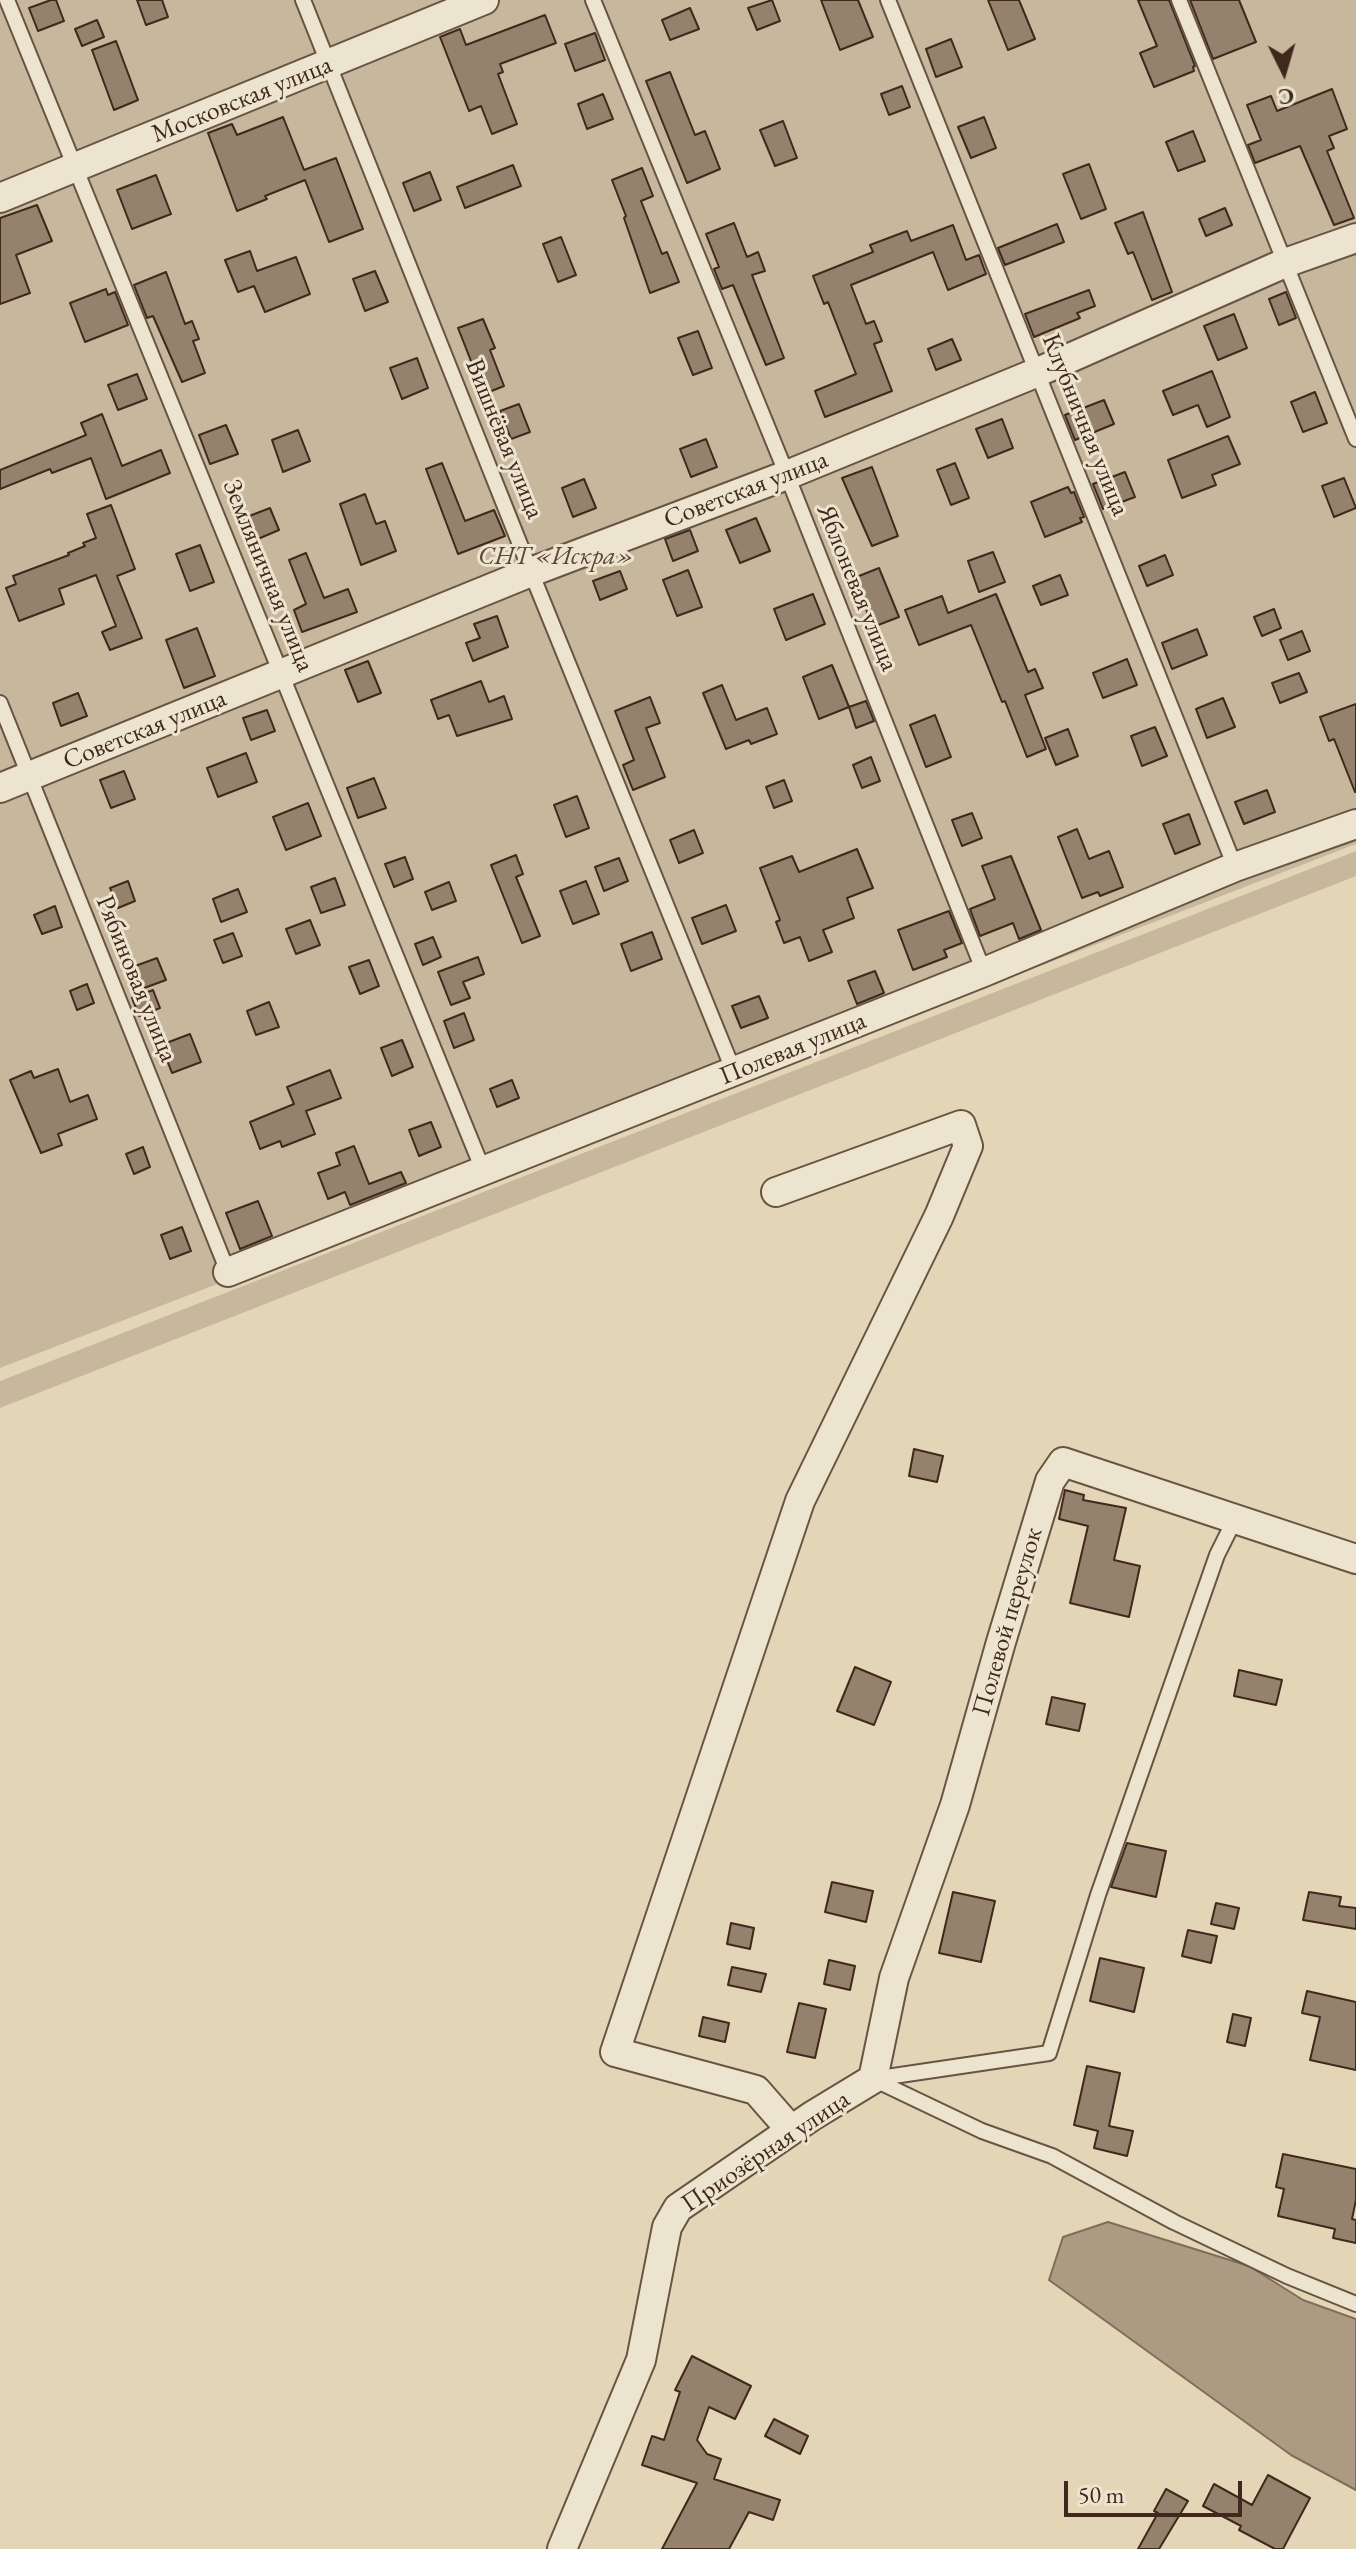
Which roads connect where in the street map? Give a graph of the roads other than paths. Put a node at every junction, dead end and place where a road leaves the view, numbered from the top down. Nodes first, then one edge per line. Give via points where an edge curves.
1 (7, 0) edge
2 (303, 0) edge
3 (484, 0) edge
4 (593, 0) edge
5 (888, 0) edge
6 (1179, 0) edge
7 (330, 64) junction
8 (76, 168) junction
9 (0, 198) edge
10 (1356, 238) edge
11 (1285, 263) junction
12 (1038, 372) junction
13 (1356, 439) edge
14 (787, 475) junction
15 (531, 572) junction
16 (282, 674) junction
17 (0, 703) edge
18 (29, 777) junction
19 (0, 788) edge
20 (1356, 824) edge
21 (1235, 867) junction
22 (984, 972) junction
23 (734, 1072) junction
24 (483, 1170) junction
25 (776, 1192) dead end
26 (228, 1272) joint
27 (1235, 1519) junction
28 (1356, 1559) edge
29 (873, 2079) junction
30 (791, 2130) junction
31 (1356, 2304) edge
32 (562, 2549) edge

1 - 8 lane, Земляничная улица
2 - 7 lane, Вишнёвая улица
3 - 7 street, Московская улица
4 - 14 lane, Яблоневая улица
5 - 12 lane, Клубничная улица
6 - 11 lane
7 - 8 street, Московская улица
7 - 15 lane, Вишнёвая улица
8 - 9 street, Московская улица
8 - 16 lane, Земляничная улица
10 - 11 street, Советская улица
11 - 12 street, Советская улица
11 - 13 lane
12 - 14 street, Советская улица
12 - 21 lane, Клубничная улица
14 - 15 street, Советская улица
14 - 22 lane, Яблоневая улица
15 - 16 street, Советская улица
15 - 23 lane, Вишнёвая улица
16 - 18 street, Советская улица
16 - 24 lane, Земляничная улица
17 - 18 lane, Рябиновая улица
18 - 19 street, Советская улица
18 - 26 lane, Рябиновая улица
20 - 21 street, Полевая улица
21 - 22 street, Полевая улица
22 - 23 street, Полевая улица
23 - 24 street, Полевая улица
24 - 26 street, Полевая улица
25 - 30 street via 961,1125 968,1146 800,1501 615,2052 756,2090
27 - 28 street, Полевой переулок
27 - 29 lane via 1217,1555 1098,1895 1049,2053
27 - 29 street, Полевой переулок via 1063,1462 1050,1481 955,1805 894,1978
29 - 30 street, Приозёрная улица
29 - 31 lane via 982,2131 1052,2156 1174,2222
30 - 32 street, Приозёрная улица via 678,2208 667,2227 641,2360

